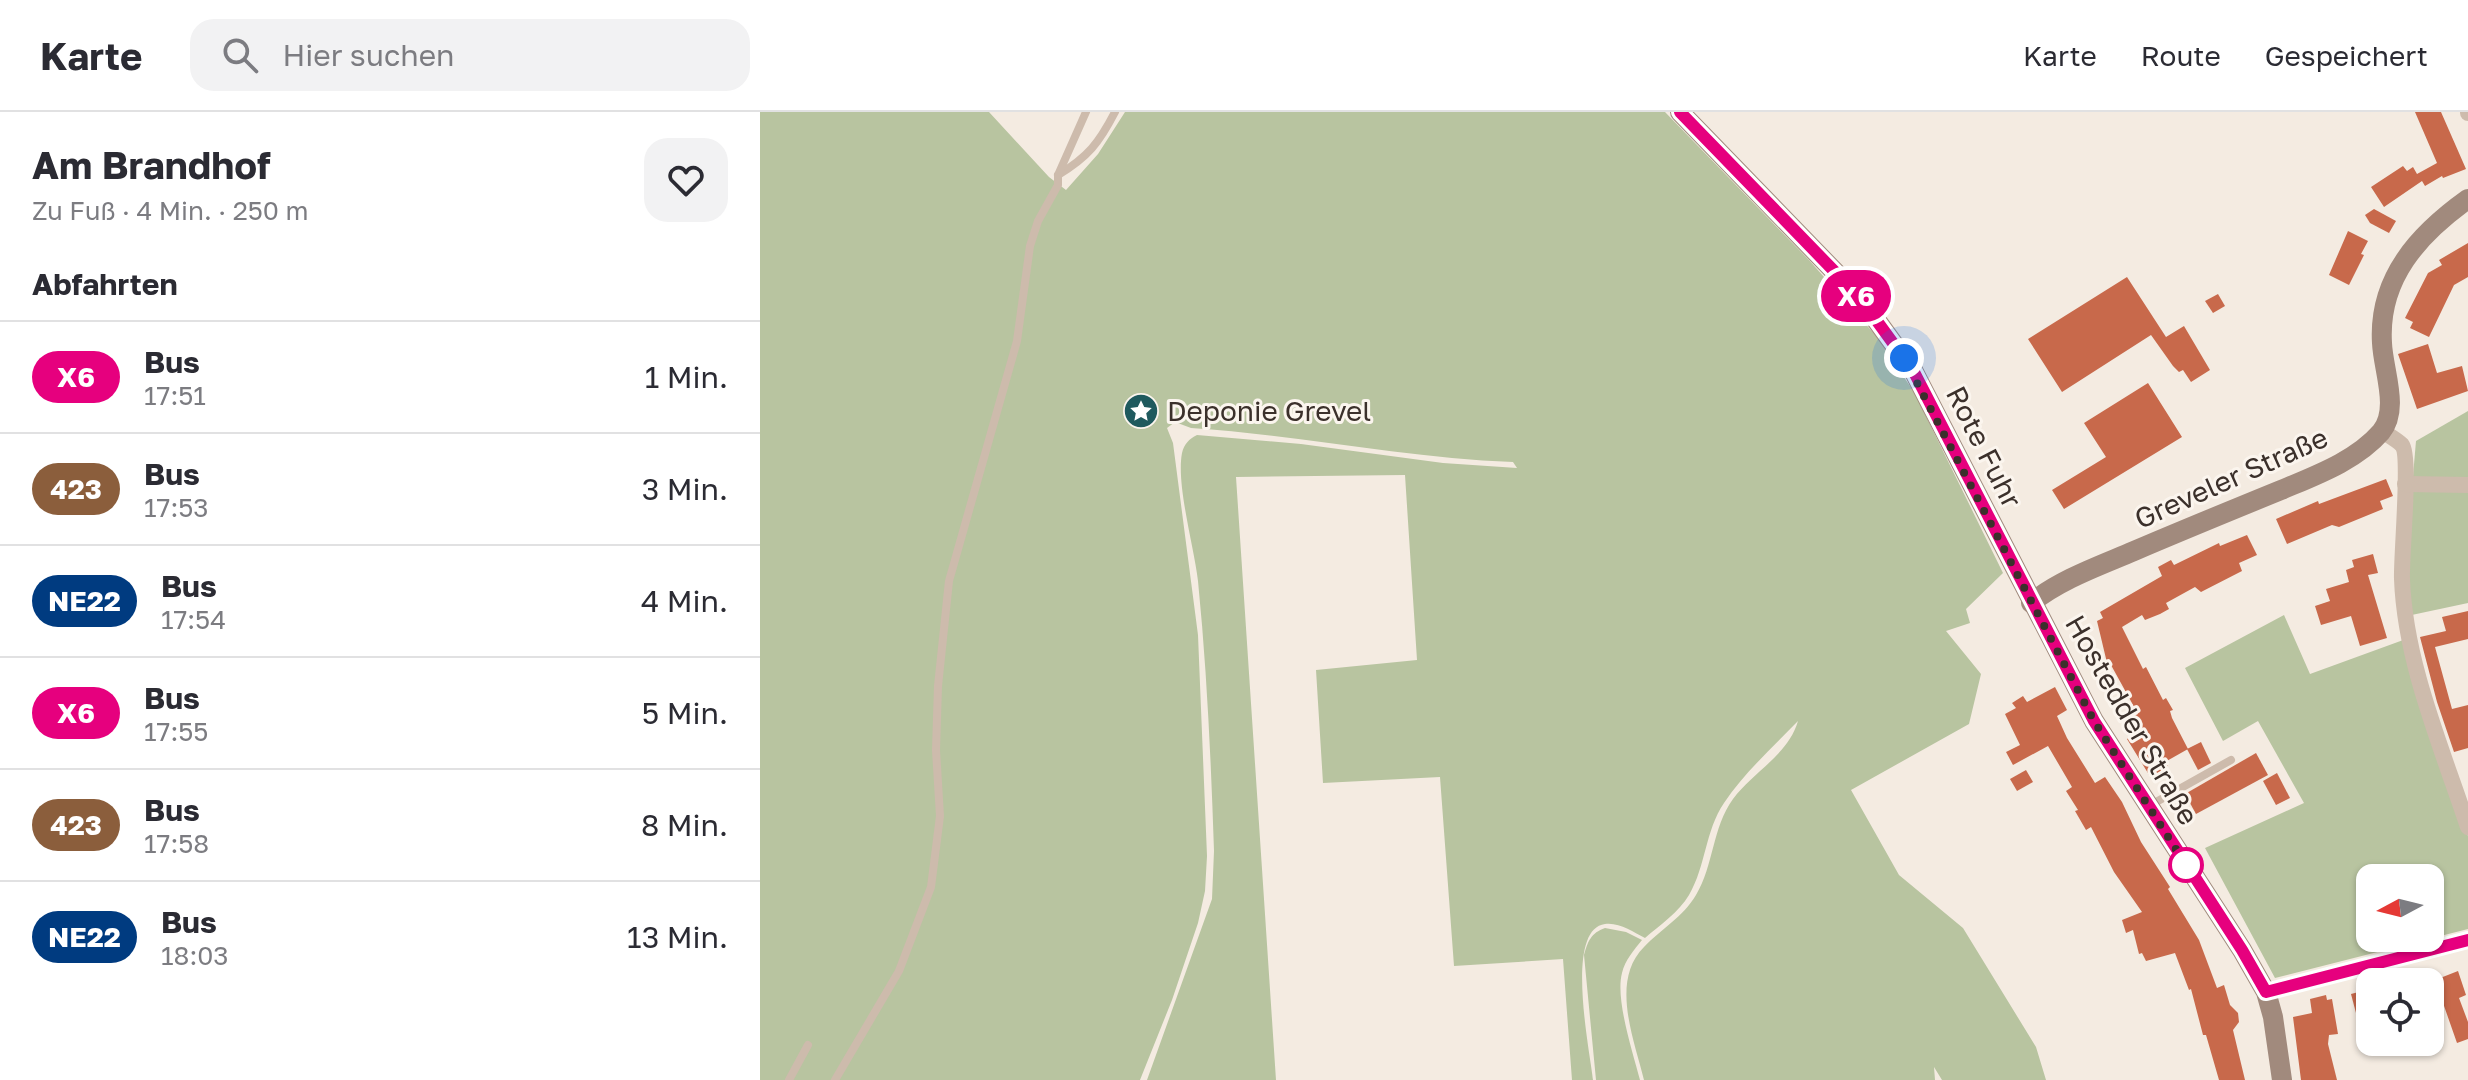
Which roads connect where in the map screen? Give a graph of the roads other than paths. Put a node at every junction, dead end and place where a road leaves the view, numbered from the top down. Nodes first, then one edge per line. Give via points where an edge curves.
1 (1086, 112) edge
2 (1115, 112) edge
3 (1680, 112) edge
4 (1058, 175) junction
5 (2468, 199) edge
6 (2382, 431) junction
7 (2405, 484) junction
8 (2468, 485) edge
9 (2031, 603) junction
10 (2231, 760) dead end
11 (2149, 806) junction
12 (2468, 827) edge
13 (2468, 940) edge
14 (2266, 992) junction
15 (808, 1045) dead end
16 (789, 1080) edge
17 (835, 1080) edge
18 (2282, 1080) edge

1 - 4 lane
2 - 4 lane via 1094,149
3 - 9 main road, Rote Fuhr via 1836,273 1894,344 1914,372
4 - 17 lane via 1030,246 1017,341 949,581 938,686 940,816 931,887 899,971
5 - 6 main road via 2427,230 2408,254 2387,298 2382,344 2389,414
6 - 7 street via 2403,446
6 - 9 main road, Greveler Straße via 2322,472 2088,571
7 - 8 street
7 - 12 street via 2404,617
9 - 11 main road, Hostedder Straße via 2094,721
10 - 11 lane
11 - 14 main road, Hostedder Straße
13 - 14 street
14 - 18 main road, Hostedder Straße
15 - 16 lane

